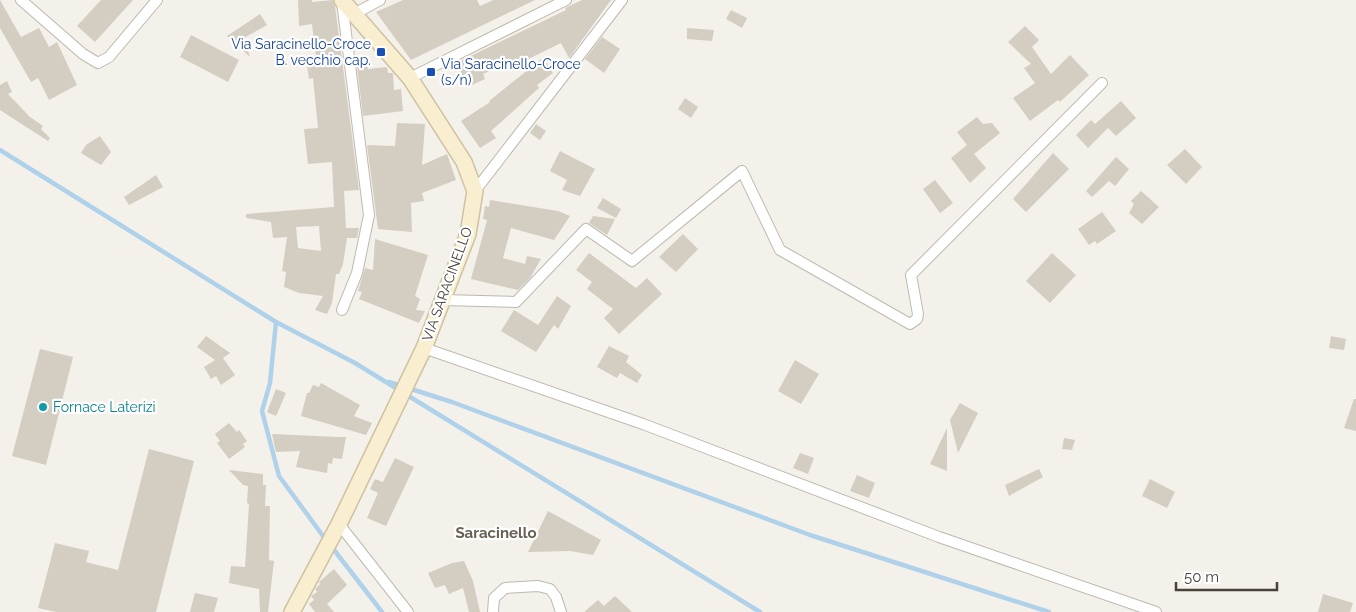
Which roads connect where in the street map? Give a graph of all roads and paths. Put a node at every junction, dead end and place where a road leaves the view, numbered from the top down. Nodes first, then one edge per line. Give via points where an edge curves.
1 (21, 0) edge
2 (157, 0) edge
3 (342, 0) edge
4 (380, 0) edge
5 (566, 0) edge
6 (622, 0) edge
7 (354, 14) junction
8 (410, 78) junction
9 (1102, 83) dead end
10 (475, 192) junction
11 (443, 300) junction
12 (342, 310) dead end
13 (422, 353) junction
14 (337, 528) junction
15 (292, 612) edge
16 (408, 612) edge
17 (493, 612) edge
18 (561, 612) edge
19 (1156, 612) edge

1 - 2 street via 83,54 98,63 109,57
3 - 7 street, VIA SARACINELLO
3 - 12 street via 369,215 357,274
4 - 7 street
5 - 8 street
6 - 10 street
7 - 8 street, VIA SARACINELLO
8 - 10 street, VIA SARACINELLO via 464,162
9 - 11 street via 911,275 918,314 910,324 780,250 742,171 632,261 586,229 516,302
10 - 11 street, VIA SARACINELLO via 468,234
11 - 13 street, VIA SARACINELLO
13 - 14 street, VIA SARACINELLO
13 - 19 street via 643,424 938,537
14 - 15 street, VIA SARACINELLO
14 - 16 street
17 - 18 street via 494,598 505,588 538,586 550,589

